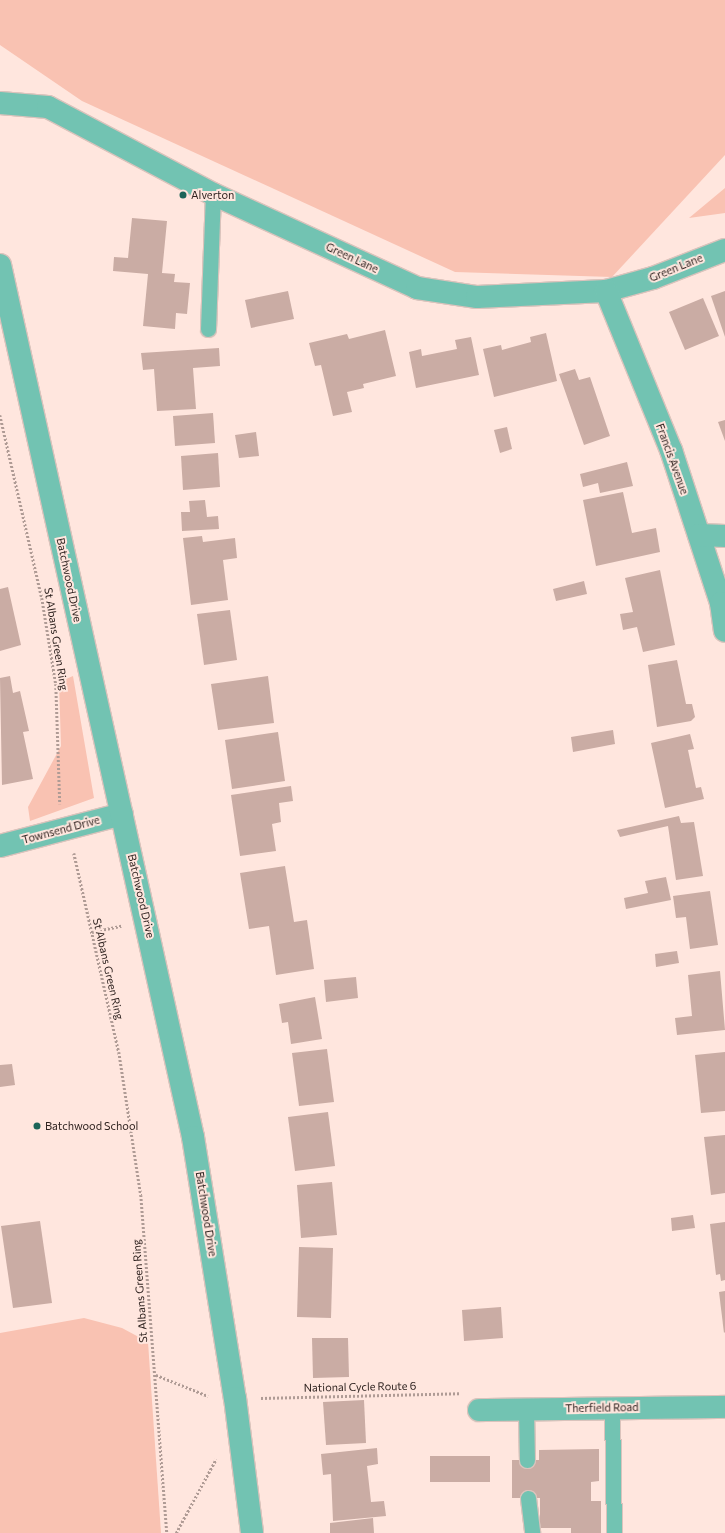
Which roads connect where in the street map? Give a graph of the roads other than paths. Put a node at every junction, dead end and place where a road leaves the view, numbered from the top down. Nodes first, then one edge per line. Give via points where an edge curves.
1 (0, 103) edge
2 (213, 194) junction
3 (725, 250) edge
4 (0, 265) edge
5 (606, 291) junction
6 (208, 329) dead end
7 (699, 535) junction
8 (725, 536) edge
9 (725, 631) edge
10 (122, 814) junction
11 (0, 846) edge
12 (612, 1407) junction
13 (725, 1407) edge
14 (526, 1409) junction
15 (479, 1410) dead end
16 (527, 1460) dead end
17 (528, 1498) dead end
18 (252, 1533) edge
19 (532, 1533) edge
20 (614, 1533) edge

1 - 2 street, Green Lane via 48,107
2 - 5 street, Green Lane via 417,288 477,297
2 - 6 lane
3 - 5 street, Green Lane via 653,278
4 - 10 street, Batchwood Drive
5 - 7 street, Francis Avenue via 671,450
7 - 8 street
7 - 9 street, Francis Avenue via 721,603
10 - 11 street, Townsend Drive
10 - 18 street, Batchwood Drive via 193,1137 235,1398
12 - 13 street, Therfield Road
12 - 14 street, Therfield Road
12 - 20 lane
14 - 15 street, Therfield Road
14 - 16 lane
17 - 19 lane

